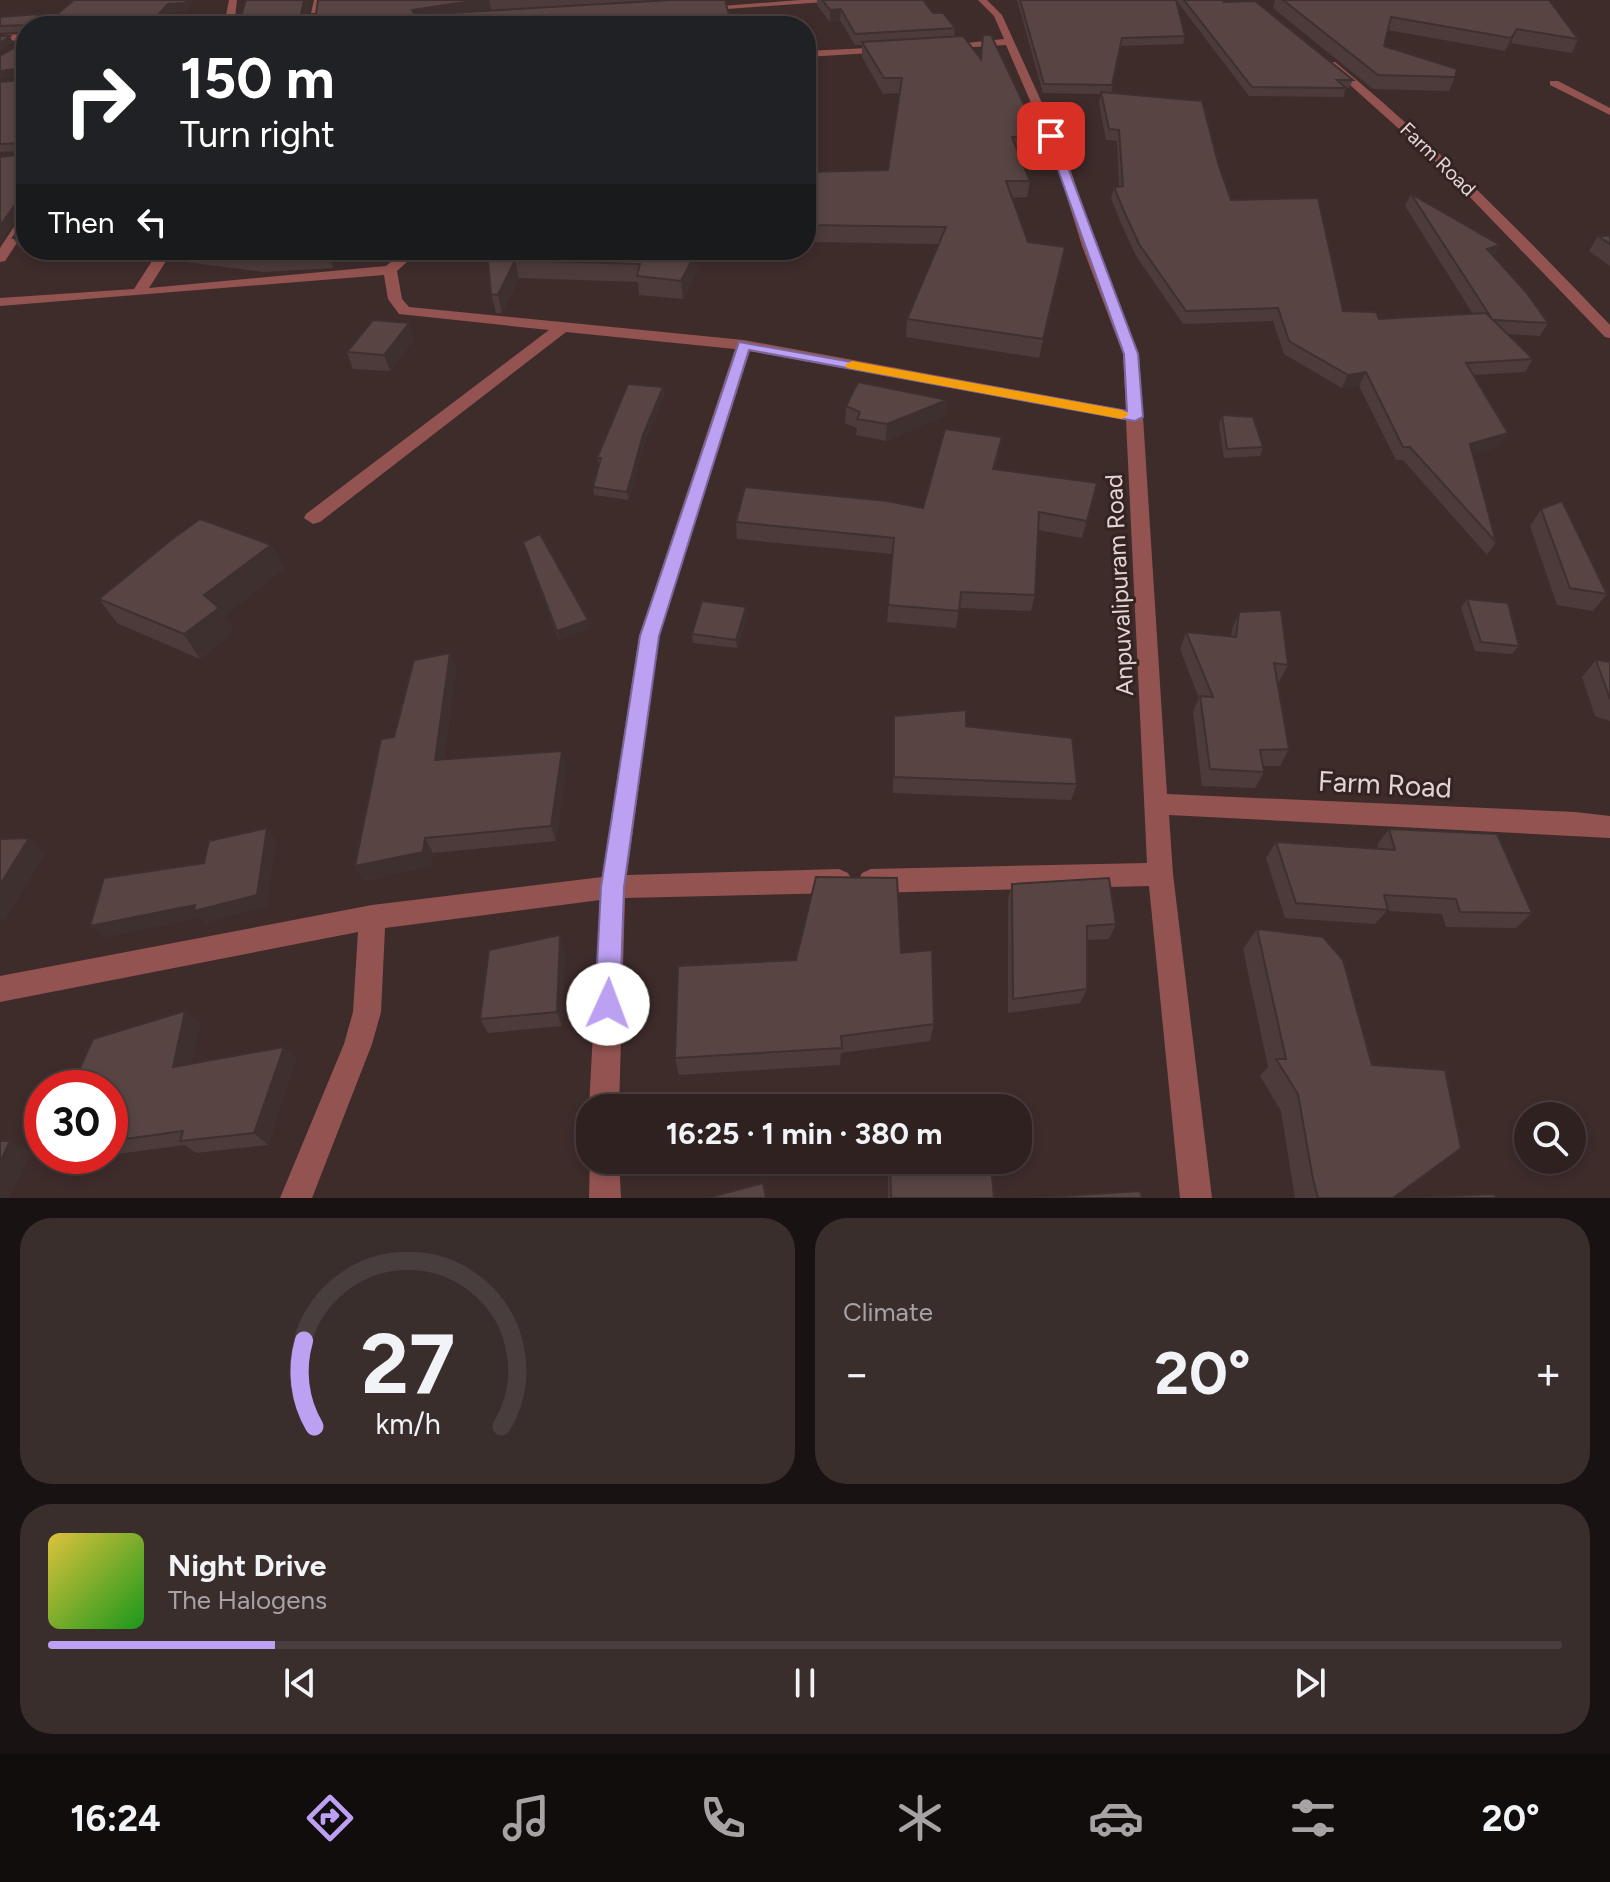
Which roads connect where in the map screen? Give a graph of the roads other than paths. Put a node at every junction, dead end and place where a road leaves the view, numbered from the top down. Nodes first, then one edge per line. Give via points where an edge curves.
1 (848, 0) edge
2 (982, 0) edge
3 (696, 8) edge
4 (1011, 42) junction
5 (932, 46) edge
6 (900, 48) edge
7 (816, 53) edge
8 (1320, 54) edge
9 (1554, 83) dead end
10 (1610, 112) edge
11 (16, 234) edge
12 (0, 258) edge
13 (160, 260) edge
14 (402, 260) edge
15 (390, 270) junction
16 (139, 293) junction
17 (0, 302) edge
18 (561, 328) junction
19 (1610, 334) edge
20 (744, 345) junction
21 (1135, 417) junction
22 (313, 518) dead end
23 (1156, 804) junction
24 (1610, 827) edge
25 (1160, 874) junction
26 (613, 887) junction
27 (372, 917) junction
28 (0, 989) edge
29 (605, 1094) edge
30 (604, 1174) edge
31 (296, 1198) edge
32 (605, 1198) edge
33 (1196, 1198) edge

1 - 3 street
2 - 4 street, Anpuvalipuram Road via 998,15
4 - 5 street
4 - 21 street, Anpuvalipuram Road via 1060,156 1131,354
6 - 7 street
8 - 19 street, Farm Road via 1376,99 1514,232
9 - 10 street via 1595,96
11 - 12 street
13 - 16 street
14 - 15 street
15 - 16 street
15 - 18 street via 395,299 404,311
16 - 17 street
18 - 20 street
18 - 22 street
20 - 21 street
20 - 26 street via 649,636
21 - 23 street, Anpuvalipuram Road
23 - 24 street, Farm Road
23 - 25 street, Anpuvalipuram Road
25 - 26 street
25 - 33 street, Anpuvalipuram Road
26 - 27 street
26 - 29 street
27 - 28 street
27 - 31 street via 367,1012
30 - 32 street

